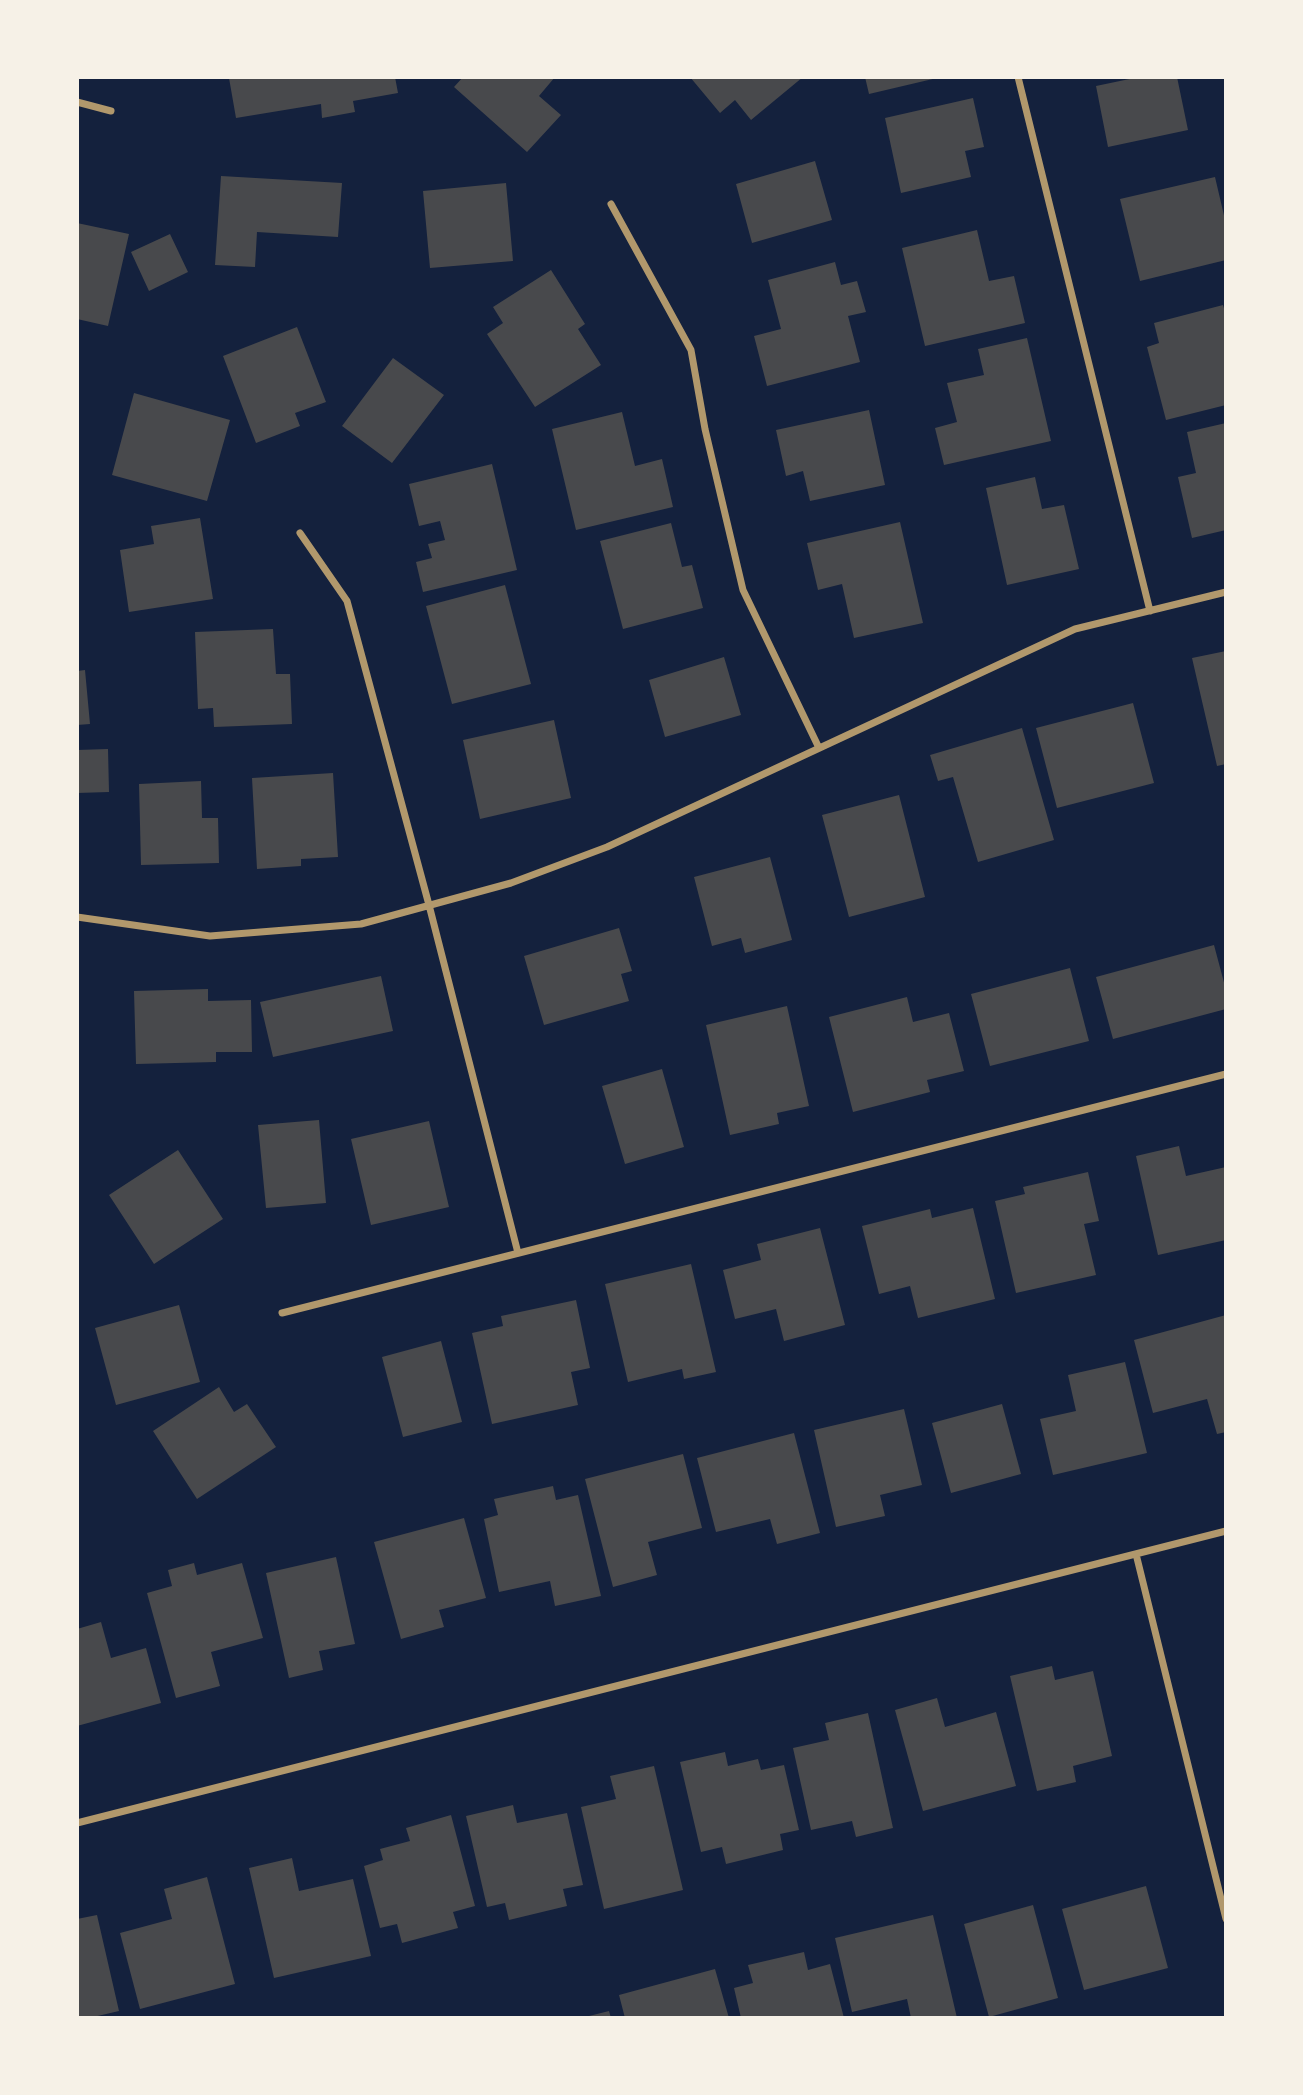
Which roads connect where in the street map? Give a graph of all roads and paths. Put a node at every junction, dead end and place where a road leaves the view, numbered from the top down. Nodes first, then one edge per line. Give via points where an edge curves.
1 (1018, 77) edge
2 (77, 102) edge
3 (111, 111) dead end
4 (611, 204) dead end
5 (300, 533) dead end
6 (1226, 592) edge
7 (1150, 611) junction
8 (819, 748) junction
9 (429, 905) junction
10 (77, 917) edge
11 (1226, 1074) edge
12 (518, 1253) junction
13 (282, 1313) dead end
14 (1226, 1531) edge
15 (1136, 1554) junction
16 (77, 1823) edge
17 (1226, 1919) edge

1 - 7 street
2 - 3 street
4 - 8 street via 691,350 743,590
5 - 9 street via 347,601
6 - 7 street
7 - 8 street via 1075,629
8 - 9 street via 607,848 511,883
9 - 10 street via 361,924 210,936
9 - 12 street
11 - 12 street
12 - 13 street
14 - 15 street
15 - 16 street
15 - 17 street

